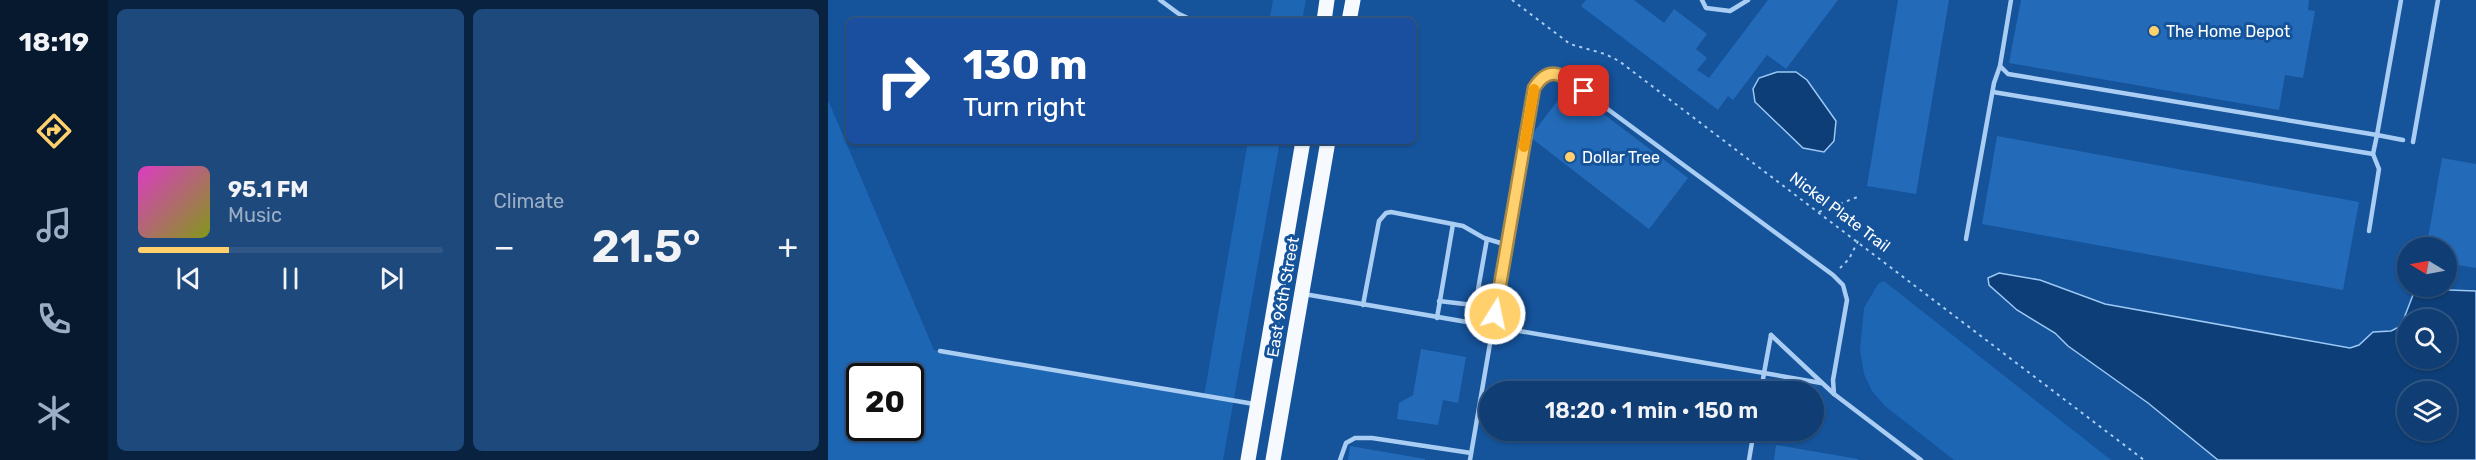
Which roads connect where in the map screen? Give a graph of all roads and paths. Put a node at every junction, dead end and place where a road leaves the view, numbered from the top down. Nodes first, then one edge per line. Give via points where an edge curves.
1 (1160, 0) edge
2 (1327, 0) edge
3 (1353, 0) edge
4 (1512, 0) edge
5 (1702, 0) edge
6 (1748, 0) edge
7 (2011, 0) edge
8 (2401, 0) edge
9 (2438, 0) edge
10 (1188, 18) edge
11 (1324, 18) edge
12 (1350, 18) edge
13 (2000, 66) junction
14 (2007, 74) junction
15 (1994, 83) junction
16 (1993, 92) junction
17 (2377, 135) junction
18 (2403, 140) dead end
19 (2413, 142) dead end
20 (1302, 144) edge
21 (1319, 144) edge
22 (1327, 144) edge
23 (2373, 154) junction
24 (1319, 193) junction
25 (1860, 196) dead end
26 (1819, 212) junction
27 (1453, 224) junction
28 (2369, 231) dead end
29 (1488, 239) junction
30 (1966, 239) dead end
31 (1858, 241) junction
32 (1507, 245) junction
33 (1833, 275) junction
34 (1302, 294) junction
35 (1440, 301) junction
36 (1363, 305) junction
37 (1437, 318) junction
38 (1492, 327) junction
39 (940, 351) dead end
40 (1764, 373) junction
41 (1763, 381) edge
42 (1810, 381) edge
43 (1819, 381) edge
44 (1824, 385) edge
45 (1834, 393) junction
46 (1258, 405) junction
47 (1752, 441) edge
48 (1471, 453) junction
49 (1248, 460) edge
50 (1273, 460) edge
51 (1341, 460) edge
52 (1470, 460) edge
53 (1749, 460) edge
54 (1921, 460) edge
55 (2144, 460) edge

1 - 10 lane
2 - 11 main road
3 - 12 main road
4 - 26 path, Nickel Plate Trail via 1570,44 1619,61
5 - 6 lane via 1706,8 1730,11
7 - 13 lane
8 - 17 lane
9 - 19 lane
13 - 14 lane
13 - 15 lane
14 - 15 lane
14 - 17 lane
15 - 16 lane
16 - 23 lane
16 - 30 lane
17 - 18 lane
17 - 23 lane
20 - 46 main road, East 96th Street
21 - 24 main road
22 - 24 main road, East 96th Street
23 - 28 lane via 2379,169
24 - 34 main road, East 96th Street
25 - 26 path
26 - 31 path, Nickel Plate Trail
27 - 29 lane
27 - 35 lane
27 - 36 lane via 1391,212 1382,216
29 - 32 lane
29 - 35 lane via 1473,305
31 - 33 path via 1849,259
31 - 55 path, Nickel Plate Trail
32 - 33 lane via 1534,88 1542,77 1552,73 1564,77
32 - 38 lane
33 - 45 lane via 1843,285 1847,300
34 - 36 lane
34 - 50 main road, East 96th Street
35 - 37 lane
36 - 37 lane
37 - 38 lane
38 - 40 lane
38 - 48 lane
39 - 46 lane
40 - 41 lane
40 - 42 lane
40 - 43 lane via 1771,335
44 - 45 lane
45 - 54 lane
46 - 49 main road, East 96th Street
47 - 53 lane
48 - 51 lane via 1355,438 1346,443
48 - 52 lane

